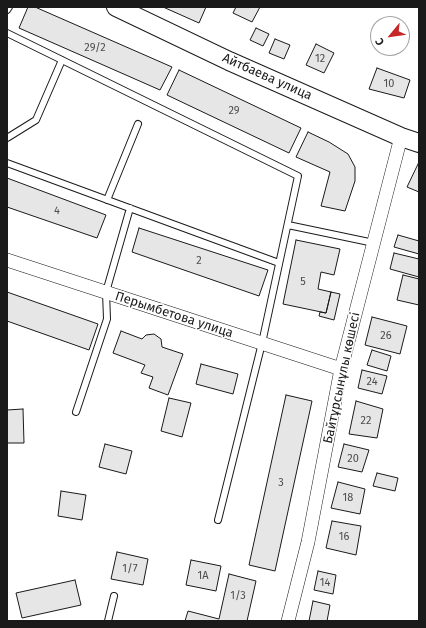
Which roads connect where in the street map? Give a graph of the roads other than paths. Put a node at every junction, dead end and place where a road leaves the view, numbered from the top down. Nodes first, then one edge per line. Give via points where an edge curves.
1 (9, 7) edge
2 (116, 7) edge
3 (7, 10) edge
4 (7, 33) edge
5 (62, 60) junction
6 (138, 124) dead end
7 (401, 137) junction
8 (7, 138) edge
9 (419, 142) edge
10 (7, 163) edge
11 (107, 200) junction
12 (130, 208) junction
13 (288, 225) junction
14 (374, 243) junction
15 (7, 260) edge
16 (279, 263) junction
17 (106, 292) junction
18 (262, 343) junction
19 (341, 369) junction
20 (76, 412) dead end
21 (218, 520) dead end
22 (114, 596) dead end
23 (108, 621) edge
24 (288, 621) edge

1 - 3 lane
2 - 7 street, Айтбаева улица via 229,61
4 - 5 lane
5 - 8 lane via 36,120
5 - 13 lane via 298,176
6 - 11 lane
7 - 9 street, Айтбаева улица
7 - 14 street, Байтұрсынұлы көшесі
10 - 11 lane
11 - 12 lane
12 - 16 lane
12 - 17 lane
13 - 14 lane
13 - 16 lane
14 - 19 street, Байтұрсынұлы көшесі
15 - 17 street, Перымбетова улица
16 - 18 lane
17 - 18 street, Перымбетова улица
17 - 20 lane via 107,319
18 - 19 street, Перымбетова улица
18 - 21 lane
19 - 24 street, Байтұрсынұлы көшесі via 308,542
22 - 23 lane

